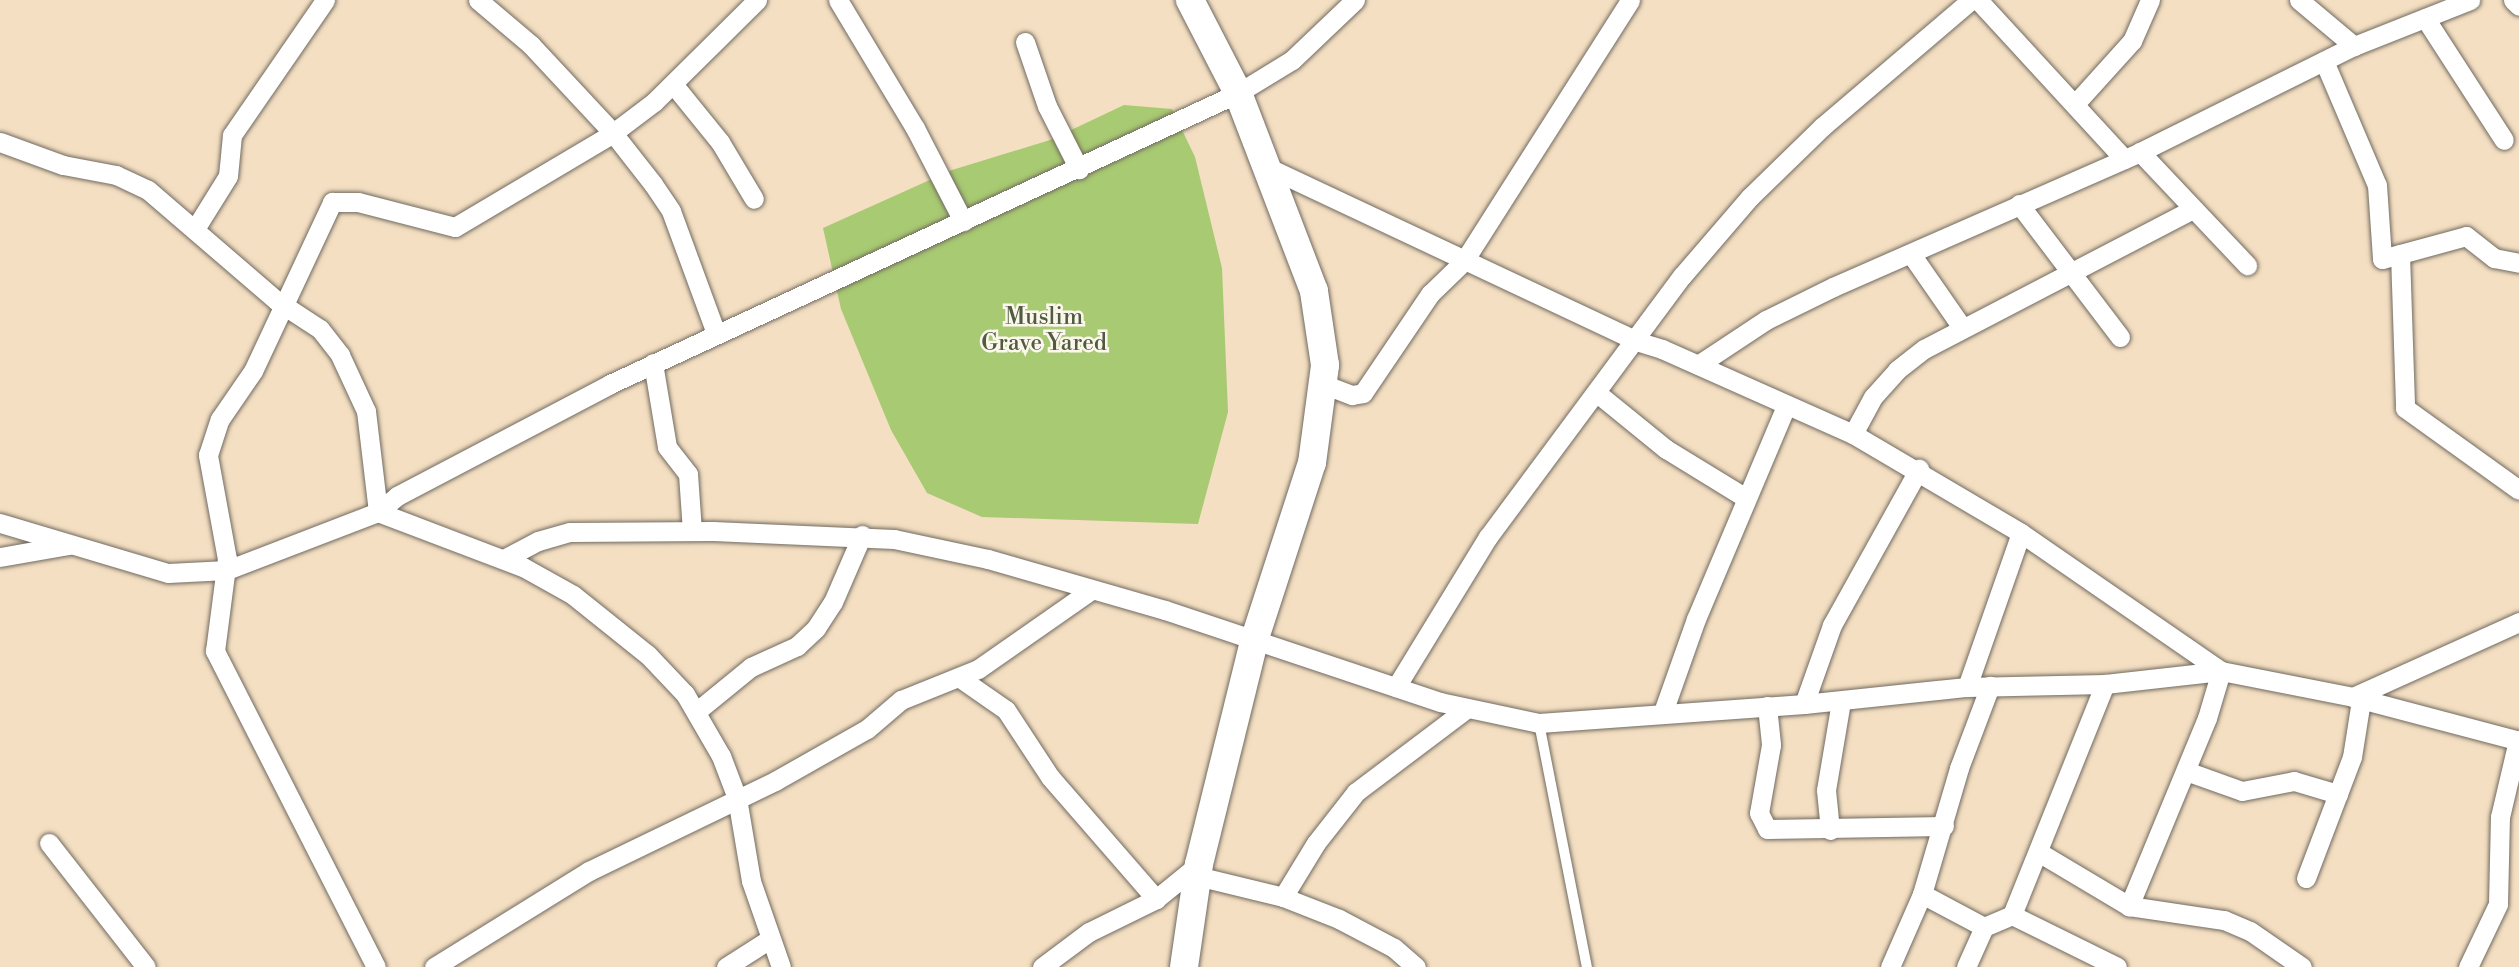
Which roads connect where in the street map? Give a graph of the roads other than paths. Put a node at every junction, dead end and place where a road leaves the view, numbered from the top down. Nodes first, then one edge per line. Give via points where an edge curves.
1 (325, 0) edge
2 (478, 0) edge
3 (757, 0) edge
4 (838, 0) edge
5 (1356, 0) edge
6 (1630, 0) edge
7 (1970, 0) edge
8 (1978, 0) edge
9 (2150, 0) edge
10 (2470, 0) edge
11 (2513, 0) edge
12 (2303, 1) edge
13 (1197, 3) edge
14 (2519, 6) edge
15 (2425, 18) junction
16 (1025, 42) dead end
17 (2354, 46) junction
18 (2323, 61) junction
19 (673, 84) junction
20 (1238, 93) junction
21 (2075, 104) junction
22 (613, 133) junction
23 (2504, 139) dead end
24 (0, 142) edge
25 (2132, 156) junction
26 (1267, 167) junction
27 (1079, 169) junction
28 (754, 199) dead end
29 (2019, 204) junction
30 (2193, 209) junction
31 (963, 221) junction
32 (195, 229) junction
33 (1911, 254) junction
34 (2400, 254) junction
35 (1464, 261) junction
36 (2519, 263) edge
37 (2247, 265) dead end
38 (2068, 272) junction
39 (286, 306) junction
40 (1961, 326) junction
41 (716, 333) junction
42 (2120, 337) dead end
43 (1636, 341) junction
44 (653, 363) junction
45 (1698, 365) junction
46 (1323, 384) junction
47 (1597, 393) junction
48 (1786, 406) junction
49 (1853, 434) junction
50 (1919, 469) junction
51 (2519, 490) edge
52 (1746, 498) junction
53 (378, 512) junction
54 (0, 523) edge
55 (692, 531) junction
56 (2021, 533) junction
57 (862, 535) junction
58 (77, 543) junction
59 (0, 557) edge
60 (504, 559) junction
61 (227, 570) junction
62 (1090, 591) junction
63 (2519, 622) edge
64 (1255, 638) junction
65 (2221, 671) junction
66 (960, 678) junction
67 (2105, 684) junction
68 (1990, 686) junction
69 (1396, 687) junction
70 (1967, 687) junction
71 (2357, 699) junction
72 (1841, 701) junction
73 (1804, 704) junction
74 (1767, 706) junction
75 (1466, 709) junction
76 (697, 711) junction
77 (1663, 712) junction
78 (1539, 723) junction
79 (2519, 741) edge
80 (2186, 771) junction
81 (2338, 794) junction
82 (737, 798) junction
83 (1944, 826) junction
84 (1830, 830) junction
85 (49, 843) dead end
86 (2040, 853) junction
87 (1198, 870) junction
88 (2306, 878) dead end
89 (1922, 894) junction
90 (1283, 897) junction
91 (1156, 899) junction
92 (2129, 906) junction
93 (2012, 915) junction
94 (1984, 927) junction
95 (770, 939) junction
96 (146, 967) edge
97 (376, 967) edge
98 (434, 967) edge
99 (726, 967) edge
100 (781, 967) edge
101 (1042, 967) edge
102 (1184, 967) edge
103 (1416, 967) edge
104 (1587, 967) edge
105 (1890, 967) edge
106 (1966, 967) edge
107 (2117, 967) edge
108 (2302, 967) edge
109 (2468, 967) edge

1 - 32 street via 232,135 228,176
2 - 22 street via 531,45
3 - 19 street
4 - 31 street via 915,128
5 - 20 street via 1292,60
6 - 35 street
7 - 43 street via 1823,126 1750,197 1682,276
8 - 21 street
9 - 21 street via 2132,41
10 - 15 street
11 - 14 street
12 - 17 street
13 - 20 main road
15 - 17 street
15 - 23 street
16 - 27 street via 1044,97
17 - 18 street
18 - 25 street
18 - 34 street via 2377,185 2382,259
19 - 22 street
19 - 28 street via 720,142
20 - 26 main road
20 - 27 street
21 - 25 street
22 - 39 street via 455,227 337,199 325,211
22 - 41 street via 671,211
24 - 32 street via 44,159 130,180
25 - 29 street
25 - 30 street
26 - 35 street
26 - 46 main road via 1314,291 1325,365
27 - 31 street
29 - 33 street
29 - 38 street
30 - 37 street
30 - 38 street
31 - 41 street
32 - 39 street
33 - 40 street
33 - 45 street via 1766,320
34 - 36 street via 2466,236 2494,258
34 - 51 street via 2405,408
35 - 43 street
35 - 46 street via 1430,295 1363,393 1352,396
38 - 40 street
38 - 42 street
39 - 53 street via 320,330 340,355 366,411
39 - 61 street via 253,371 220,419 208,455
40 - 49 street via 1896,370 1873,397
41 - 44 street
43 - 45 street
43 - 47 street
44 - 53 street via 397,496
44 - 55 street via 667,447 688,474
45 - 48 street
46 - 64 main road via 1312,463
47 - 52 street via 1666,449
47 - 69 street via 1488,537
48 - 49 street
48 - 52 street
49 - 50 street
50 - 56 street
50 - 73 street via 1832,625
52 - 77 street
53 - 60 street
53 - 61 street
54 - 58 street
55 - 57 street
55 - 60 street via 570,532 538,541
56 - 65 street
56 - 70 street
57 - 62 street via 942,548
57 - 76 street via 833,602 816,628 797,646 751,667
58 - 59 street
58 - 61 street via 141,568 168,573
60 - 76 street via 573,595 602,616 648,654
61 - 97 street via 215,651
62 - 64 street
62 - 66 street
63 - 71 street
64 - 69 street
64 - 87 main road
65 - 67 street
65 - 71 street
65 - 80 street
66 - 82 street via 901,700 867,729
66 - 91 street via 1006,710 1050,777
67 - 68 street
67 - 86 street
68 - 70 street
68 - 83 street via 1959,768
69 - 75 street
70 - 72 street
71 - 79 street
71 - 81 street via 2359,733
72 - 73 street
72 - 84 street via 1826,790
73 - 74 street
74 - 77 street
74 - 84 street via 1771,746 1760,822 1777,832
75 - 78 street
75 - 90 street via 1356,792 1316,843
76 - 82 street
77 - 78 street
78 - 104 lane
79 - 109 street via 2500,817 2498,904
80 - 81 street via 2242,791 2294,781
80 - 92 street
81 - 88 street
82 - 95 street via 751,881
82 - 98 street via 589,871
83 - 84 street
83 - 89 street
85 - 96 street
86 - 92 street
86 - 93 street
87 - 90 street
87 - 91 street
87 - 102 main road
89 - 94 street
89 - 105 street
90 - 103 street via 1394,948
91 - 101 street via 1089,932
92 - 108 street via 2224,920 2259,936
93 - 94 street
93 - 107 street
94 - 106 street
95 - 99 street
95 - 100 street

